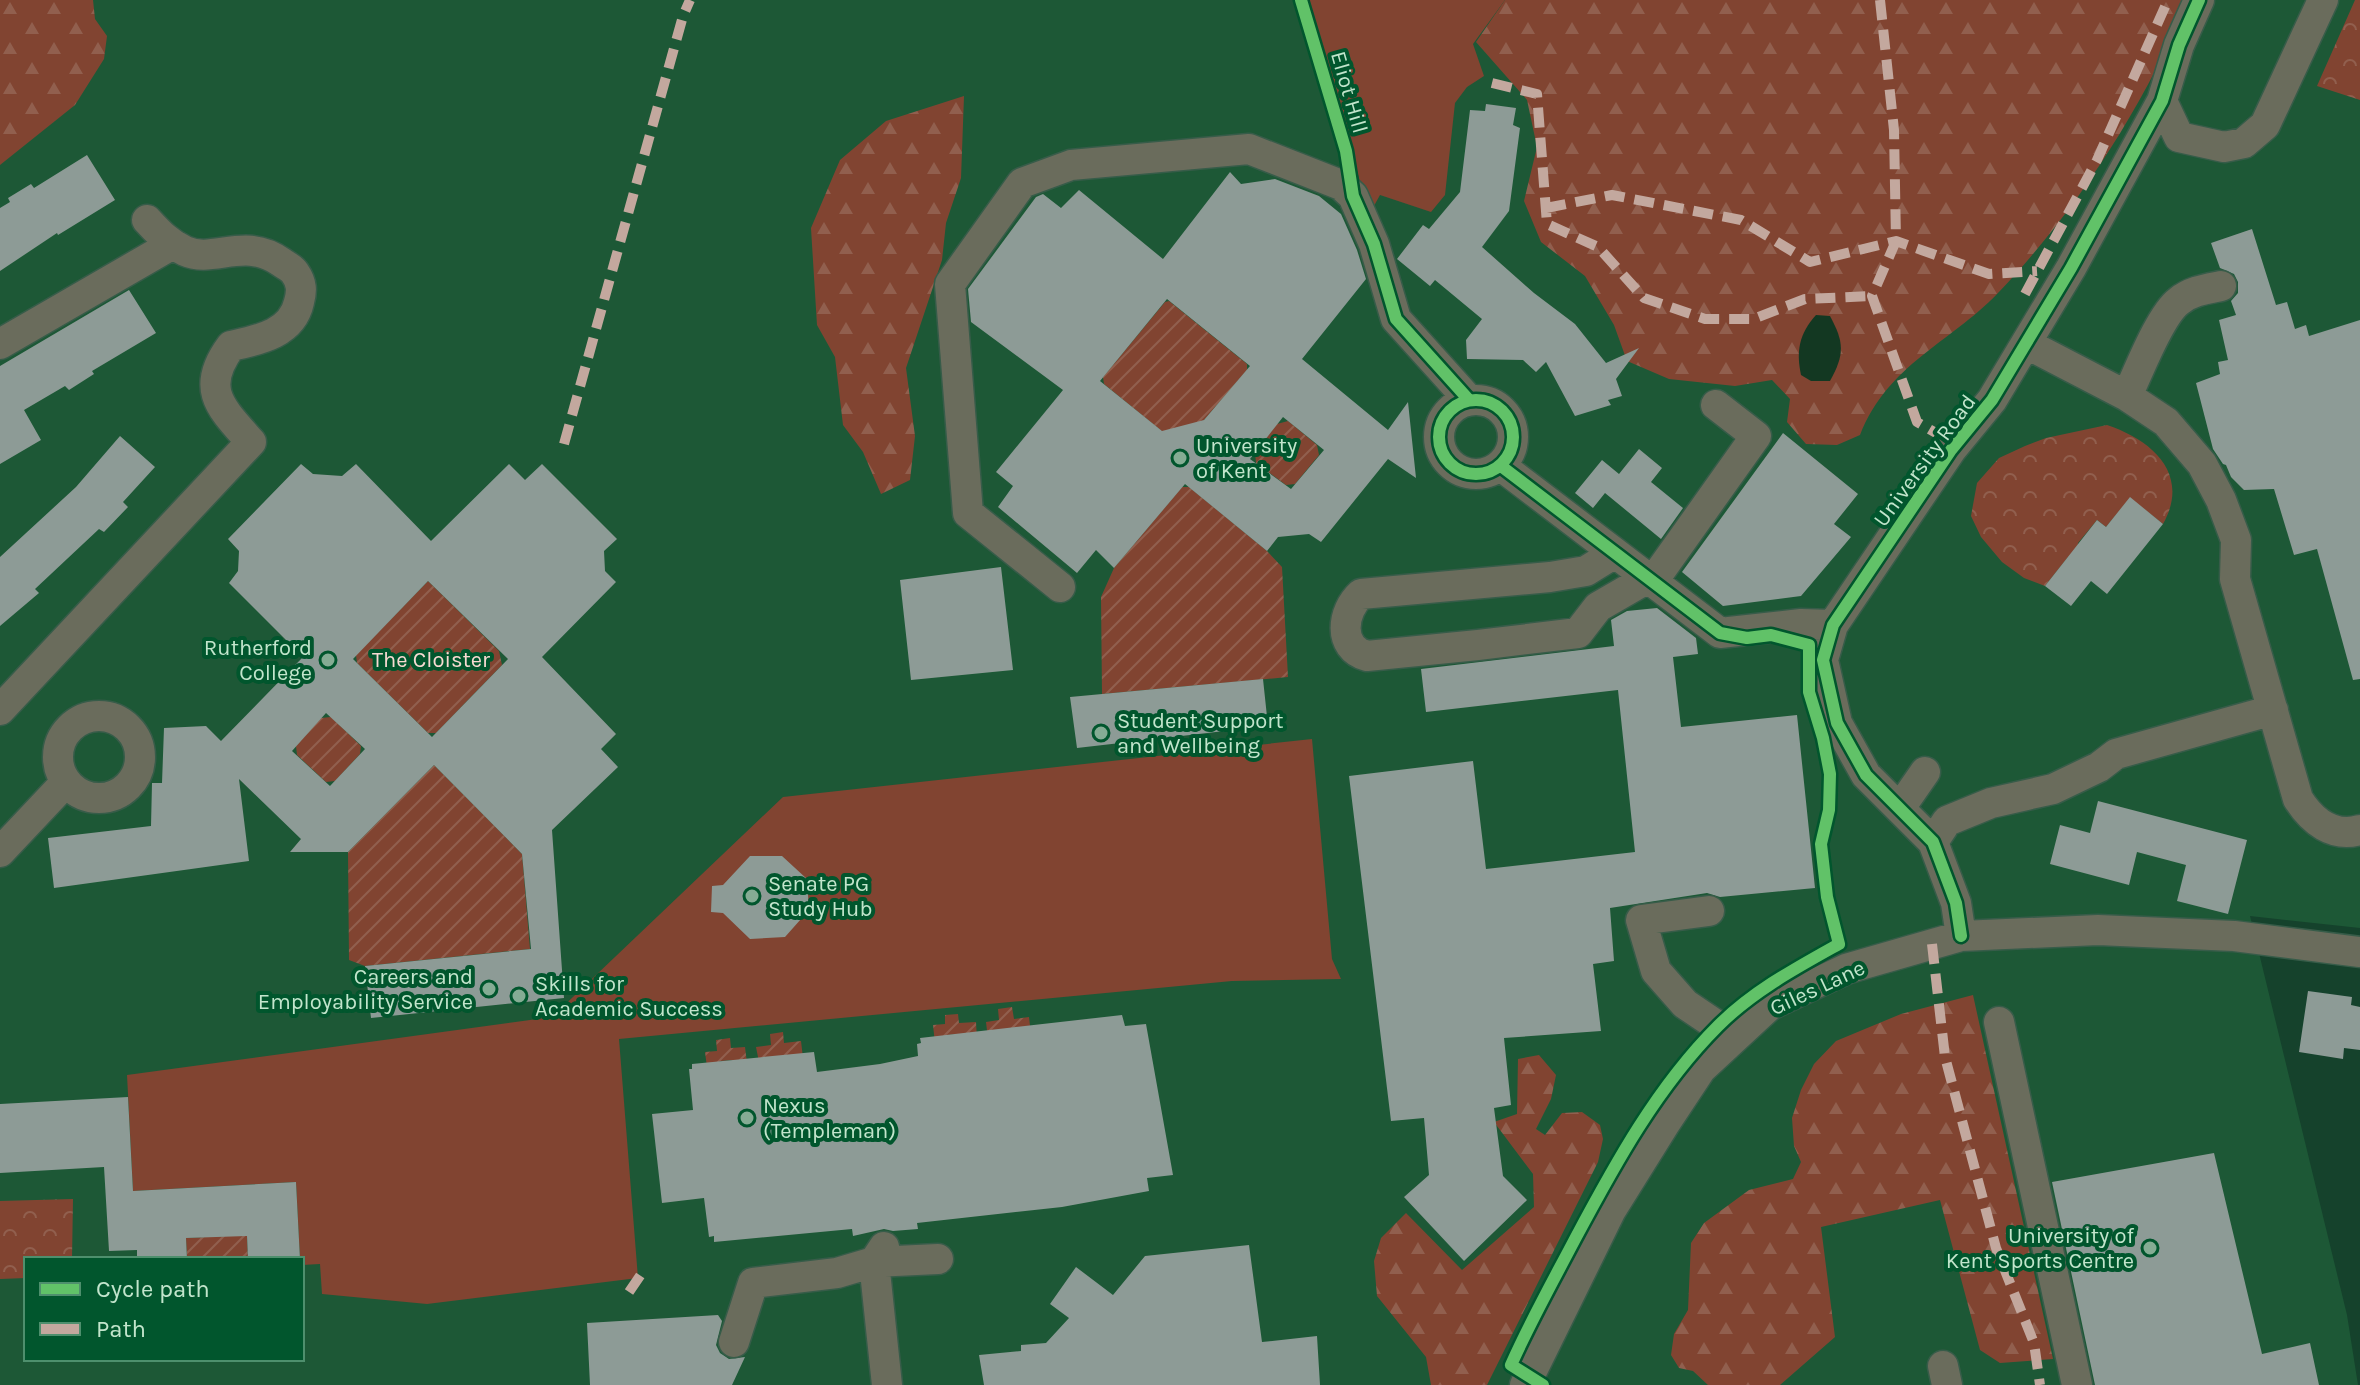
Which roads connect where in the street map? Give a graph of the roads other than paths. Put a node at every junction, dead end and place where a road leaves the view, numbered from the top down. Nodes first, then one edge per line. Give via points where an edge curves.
1 (2199, 0) edge
2 (2323, 0) edge
3 (2162, 101) junction
4 (147, 220) dead end
5 (173, 244) junction
6 (2221, 286) dead end
7 (0, 344) edge
8 (2027, 344) junction
9 (2127, 396) junction
10 (1469, 400) junction
11 (1716, 405) dead end
12 (1501, 466) junction
13 (1615, 553) junction
14 (1650, 580) junction
15 (1060, 587) dead end
16 (1833, 625) junction
17 (0, 710) edge
18 (2273, 710) junction
19 (1925, 772) dead end
20 (66, 782) dead end
21 (1900, 808) junction
22 (2360, 830) edge
23 (1933, 842) junction
24 (0, 852) edge
25 (1709, 911) dead end
26 (1961, 936) junction
27 (2360, 952) edge
28 (1999, 1022) dead end
29 (1734, 1037) junction
30 (880, 1253) junction
31 (938, 1259) dead end
32 (734, 1342) dead end
33 (887, 1385) edge
34 (1525, 1385) edge
35 (2077, 1385) edge

1 - 3 street, University Road
2 - 3 street via 2265,125 2244,143 2224,147 2179,137
3 - 8 street, University Road
4 - 5 street
5 - 7 street
5 - 17 street via 188,253 246,249 272,256 294,271 302,290 298,309 282,330 231,346 218,363 213,388 227,415 251,442
6 - 9 street via 2178,301
8 - 9 street
8 - 16 street, University Road
9 - 18 street via 2166,422 2202,464 2221,500 2236,540 2235,579
10 - 12 street via 1488,401 1512,423 1513,446
10 - 12 street via 1442,422 1439,445 1444,456 1471,474
10 - 15 street via 1396,319 1374,244 1353,196 1341,185 1249,149 1071,165 1022,183 950,284 968,513
11 - 14 street via 1756,436
12 - 13 street
13 - 14 street
13 - 14 street via 1586,571 1550,577 1361,594 1346,613 1349,645 1367,656 1578,633 1598,607
14 - 16 street via 1720,633
16 - 21 street, University Road via 1823,660 1837,723 1866,775
18 - 22 street via 2298,799 2308,815 2330,830
18 - 23 street via 2116,754 2053,789 1991,803 1947,821
19 - 21 street
20 - 24 street
21 - 23 street, University Road
23 - 26 street, University Road via 1956,903
25 - 29 street via 1641,920 1656,971 1685,1004
26 - 27 street, Giles Lane via 2098,930 2234,936
26 - 29 street, Giles Lane via 1846,969 1770,1005
28 - 35 street
29 - 34 street, Giles Lane via 1701,1069 1611,1210
30 - 31 street
30 - 32 street via 837,1273 753,1283
30 - 33 street

